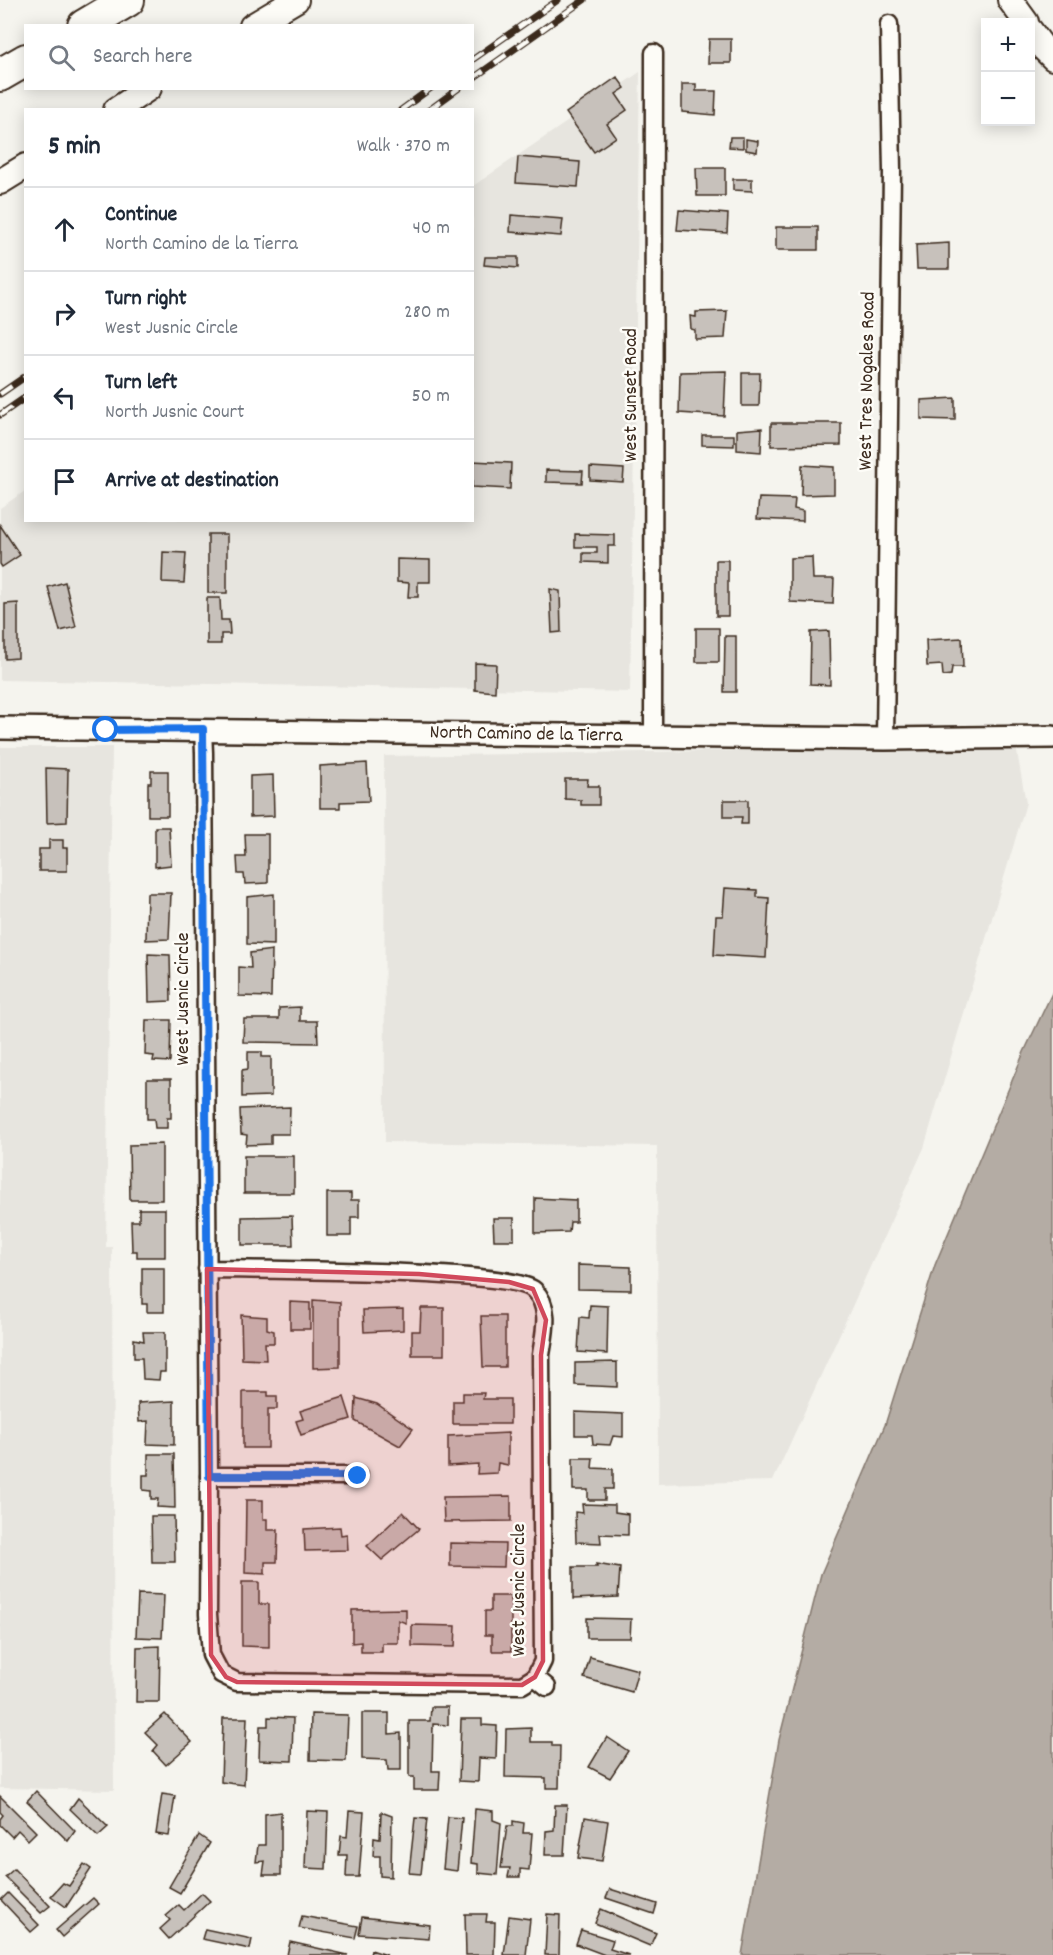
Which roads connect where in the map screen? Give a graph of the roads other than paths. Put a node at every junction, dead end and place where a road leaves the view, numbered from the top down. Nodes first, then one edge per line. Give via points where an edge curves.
1 (128, 0) edge
2 (296, 0) edge
3 (1010, 0) edge
4 (1023, 18) edge
5 (87, 24) edge
6 (255, 24) edge
7 (889, 24) dead end
8 (1035, 37) edge
9 (654, 53) dead end
10 (1053, 58) edge
11 (24, 61) edge
12 (0, 75) edge
13 (146, 90) edge
14 (119, 108) edge
15 (24, 167) edge
16 (0, 182) edge
17 (0, 728) edge
18 (203, 729) junction
19 (652, 736) junction
20 (1053, 737) edge
21 (885, 739) junction
22 (207, 1269) junction
23 (209, 1476) junction
24 (358, 1476) dead end

1 - 5 highway
2 - 6 main road
3 - 4 main road
7 - 21 street, West Tres Nogales Road via 892,171
8 - 10 main road
9 - 19 street, West Sunset Road
11 - 12 highway
13 - 14 main road
15 - 16 main road
17 - 18 street, North Camino de la Tierra
18 - 19 street, North Camino de la Tierra
18 - 22 street, West Jusnic Circle
19 - 21 street, North Camino de la Tierra
20 - 21 street, North Camino de la Tierra
22 - 23 street, West Jusnic Circle
22 - 23 street, West Jusnic Circle via 419,1274 509,1282 543,1291 546,1320 541,1355 541,1682 237,1682 213,1675 208,1614
23 - 24 street

